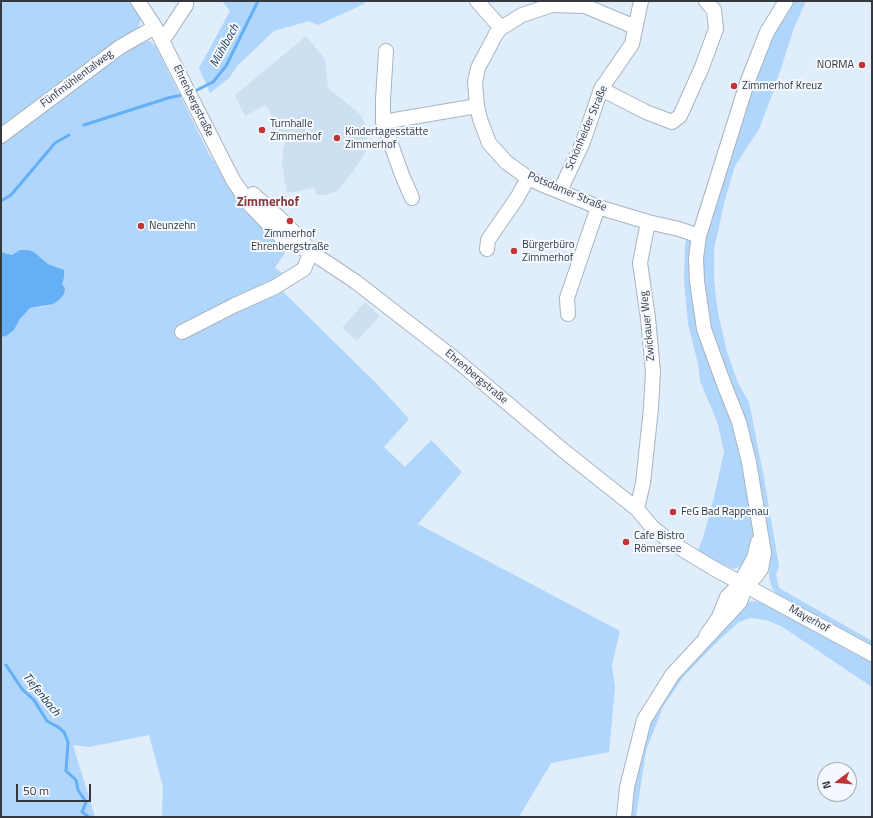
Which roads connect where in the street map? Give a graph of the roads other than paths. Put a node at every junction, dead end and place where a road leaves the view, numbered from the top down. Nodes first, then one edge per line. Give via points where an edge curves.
1 (138, 1) edge
2 (186, 1) edge
3 (477, 1) edge
4 (641, 1) edge
5 (706, 1) edge
6 (786, 1) edge
7 (554, 3) edge
8 (583, 3) edge
9 (635, 27) junction
10 (501, 28) junction
11 (159, 33) junction
12 (386, 51) dead end
13 (601, 89) junction
14 (477, 106) junction
15 (384, 122) junction
16 (1, 136) edge
17 (528, 178) junction
18 (560, 191) junction
19 (412, 198) dead end
20 (598, 207) junction
21 (648, 222) junction
22 (699, 236) junction
23 (486, 250) dead end
24 (311, 252) junction
25 (568, 314) dead end
26 (182, 332) dead end
27 (637, 509) junction
28 (746, 584) junction
29 (872, 654) edge
30 (624, 817) edge

1 - 11 street, Ehrenbergstraße
2 - 11 street via 167,34
3 - 10 street
4 - 9 street, Schönheider Straße
5 - 13 street via 714,10 716,29 680,116 672,122
6 - 22 street via 767,32 753,68
7 - 8 street, Potsdamer Straße
7 - 10 street, Potsdamer Straße via 522,15
8 - 9 street
9 - 13 street, Schönheider Straße via 632,44
10 - 14 street, Potsdamer Straße via 487,48 478,68 475,82
11 - 16 street, Fünfmühlentalweg via 120,47
11 - 24 street, Ehrenbergstraße via 233,180 250,204 280,236
12 - 15 street
13 - 18 street, Schönheider Straße via 583,142
14 - 15 street
14 - 17 street, Potsdamer Straße via 489,143 506,162
15 - 19 street
17 - 18 street, Potsdamer Straße
17 - 23 street via 488,240
18 - 20 street, Potsdamer Straße
20 - 21 street, Potsdamer Straße
20 - 25 street via 567,298
21 - 22 street, Potsdamer Straße
21 - 27 street, Zwickauer Weg via 640,263 653,372 652,408 643,483
22 - 28 street via 696,258 697,281 704,329 739,422 749,462 764,553 761,569
24 - 26 street via 304,269 275,287
24 - 27 street, Ehrenbergstraße via 356,282 455,359
27 - 28 street, Ehrenbergstraße via 652,527 672,543
28 - 29 street, Mayerhof
28 - 30 street via 735,589 727,597 706,636 672,675 644,720 627,787

